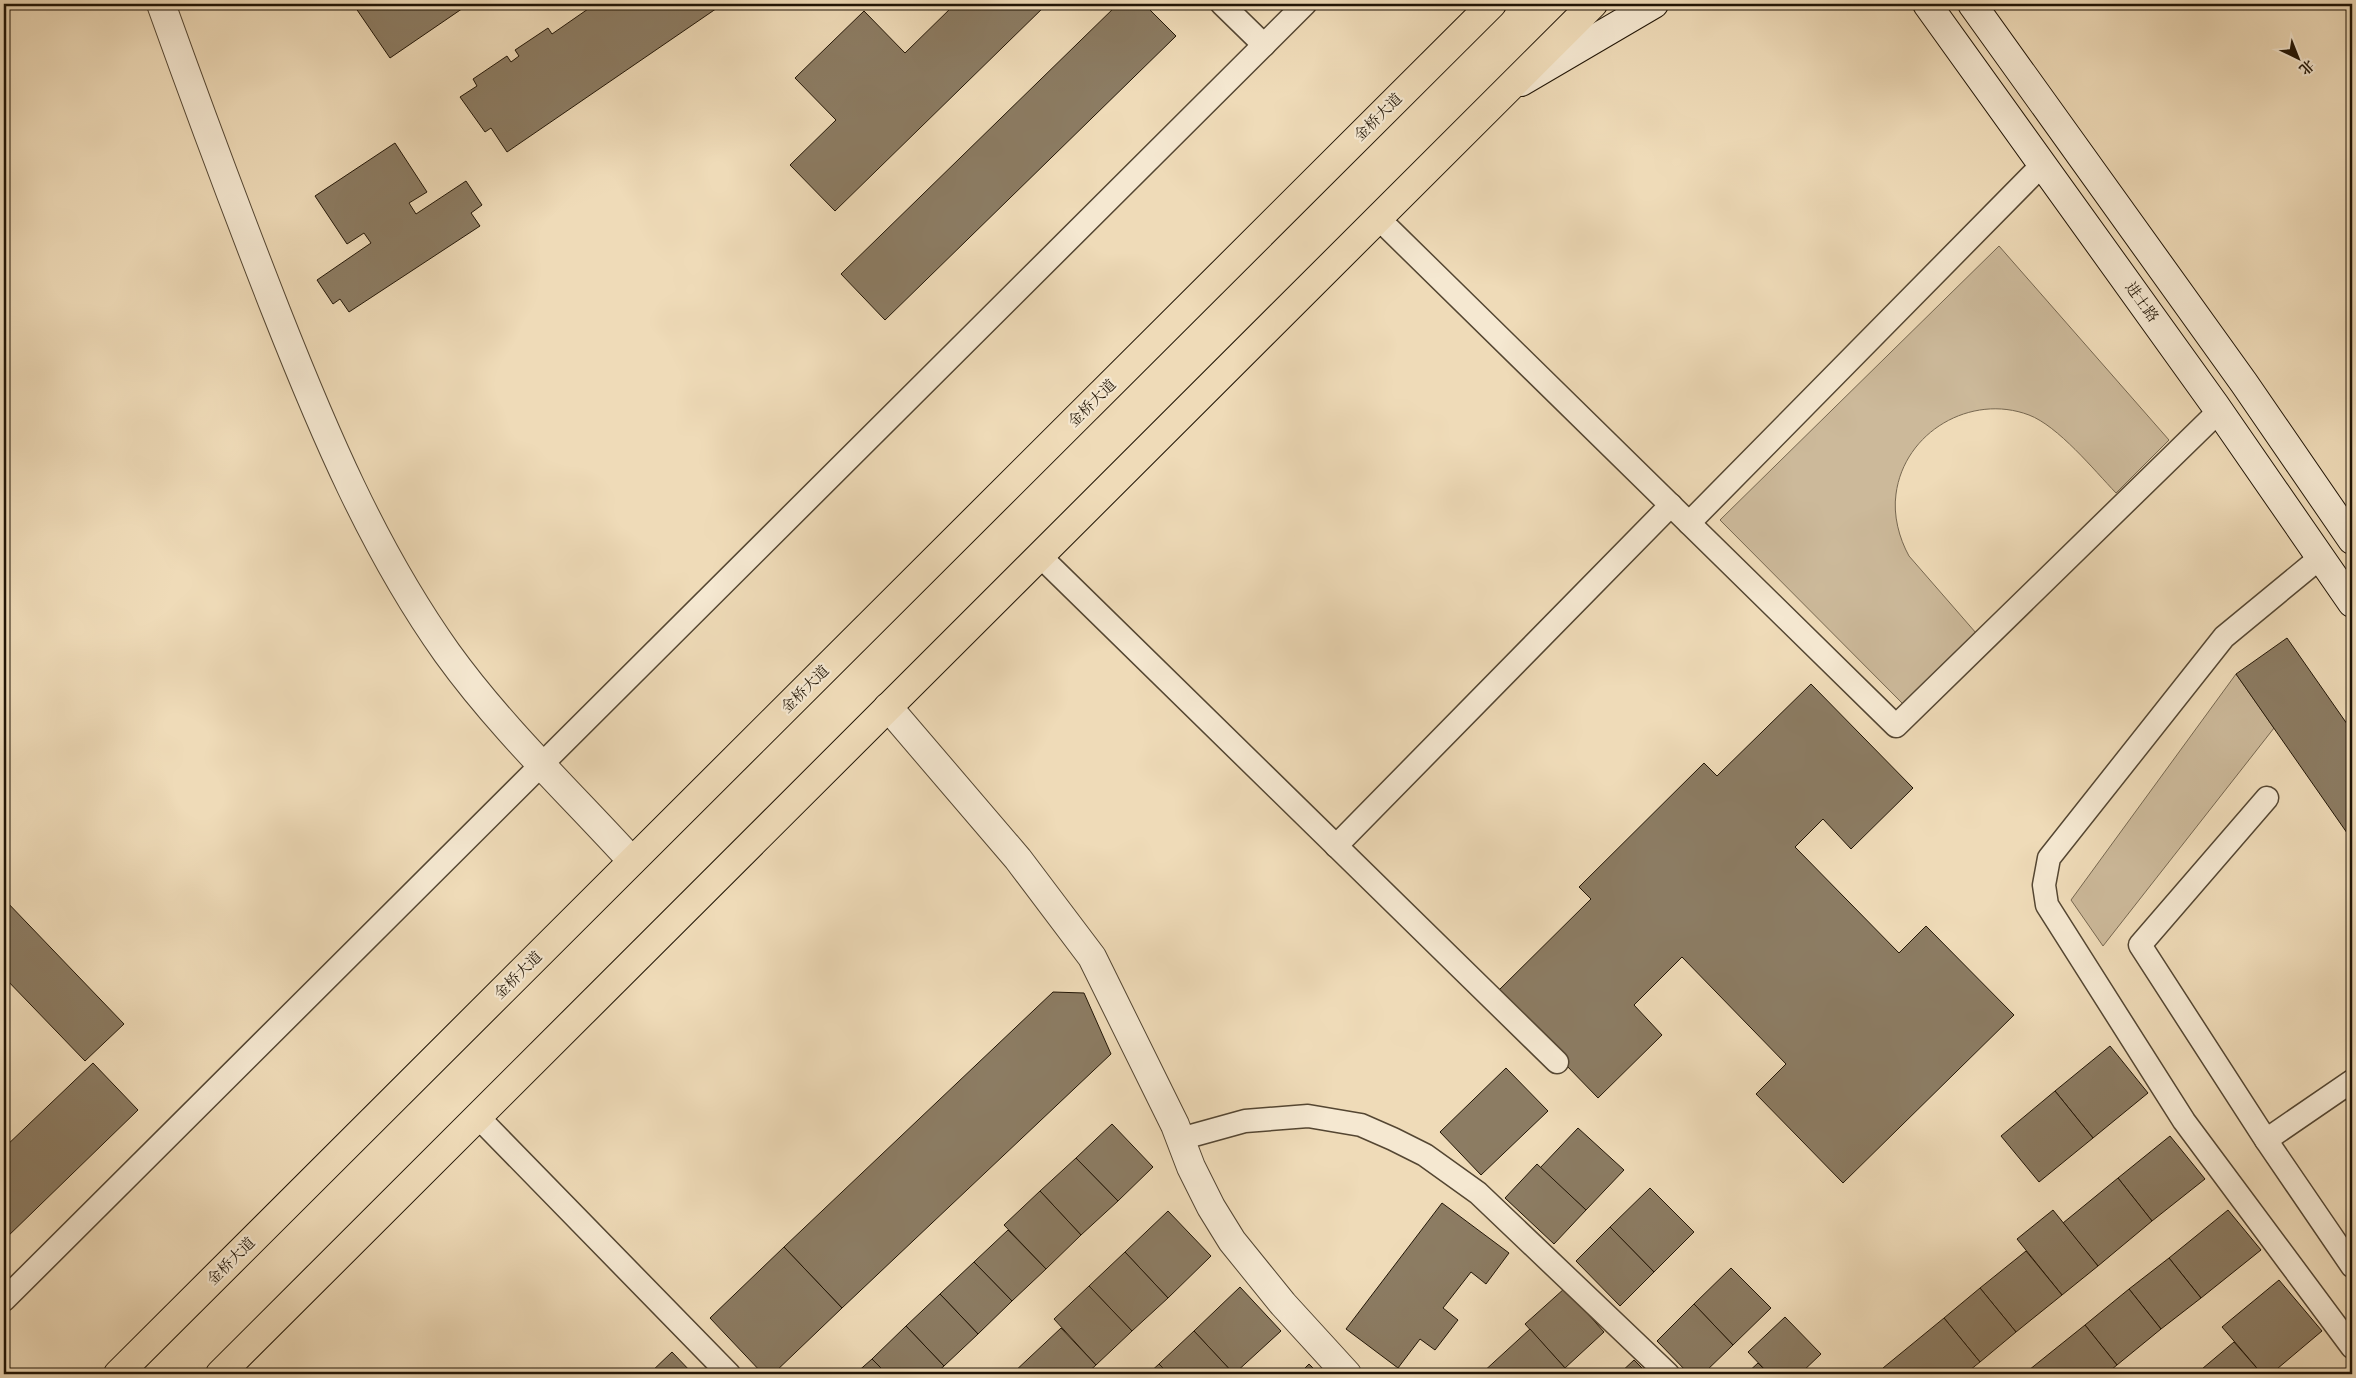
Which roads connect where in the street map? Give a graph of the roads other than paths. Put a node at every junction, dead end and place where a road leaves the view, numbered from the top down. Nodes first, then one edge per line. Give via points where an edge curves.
1 (161, 4) edge
2 (1222, 4) edge
3 (1305, 4) edge
4 (1492, 4) edge
5 (1593, 4) edge
6 (1654, 4) edge
7 (1928, 8) edge
8 (1977, 9) edge
9 (1264, 45) junction
10 (1503, 94) junction
11 (2042, 164) junction
12 (1378, 218) junction
13 (2219, 411) junction
14 (1671, 505) junction
15 (1689, 523) junction
16 (2352, 540) edge
17 (1040, 556) junction
18 (2321, 557) junction
19 (2352, 603) edge
20 (888, 707) junction
21 (543, 764) junction
22 (2267, 798) dead end
23 (1336, 846) junction
24 (632, 861) junction
25 (1557, 1062) dead end
26 (2352, 1081) edge
27 (478, 1117) junction
28 (1180, 1139) junction
29 (2266, 1140) junction
30 (2352, 1266) edge
31 (4, 1300) edge
32 (2352, 1347) edge
33 (118, 1374) edge
34 (220, 1374) edge
35 (729, 1374) edge
36 (1347, 1374) edge
37 (1668, 1374) edge

1 - 21 street via 220,170 333,450 388,560 447,652 488,705
2 - 9 lane
3 - 9 lane
4 - 24 highway, 金桥大道
5 - 10 highway
6 - 10 street
7 - 11 street, 进士路
8 - 16 street
9 - 21 lane
10 - 12 highway
11 - 13 street, 进士路
11 - 15 lane
12 - 14 lane
12 - 17 highway
13 - 15 lane via 1896,726
13 - 18 street, 进士路
14 - 15 lane
14 - 23 lane
17 - 20 highway
17 - 23 lane
18 - 19 street, 进士路
18 - 32 lane via 2224,636 2049,858 2044,885 2047,904 2184,1122
20 - 27 highway
20 - 28 street via 1018,859 1092,957
21 - 24 street
21 - 31 lane
22 - 29 lane via 2140,945
23 - 25 lane
24 - 33 highway, 金桥大道
26 - 29 lane
27 - 34 highway
27 - 35 lane
28 - 36 street via 1203,1191 1232,1241 1283,1304
28 - 37 lane via 1245,1121 1308,1116 1361,1125 1394,1139 1425,1155 1478,1193
29 - 30 lane

